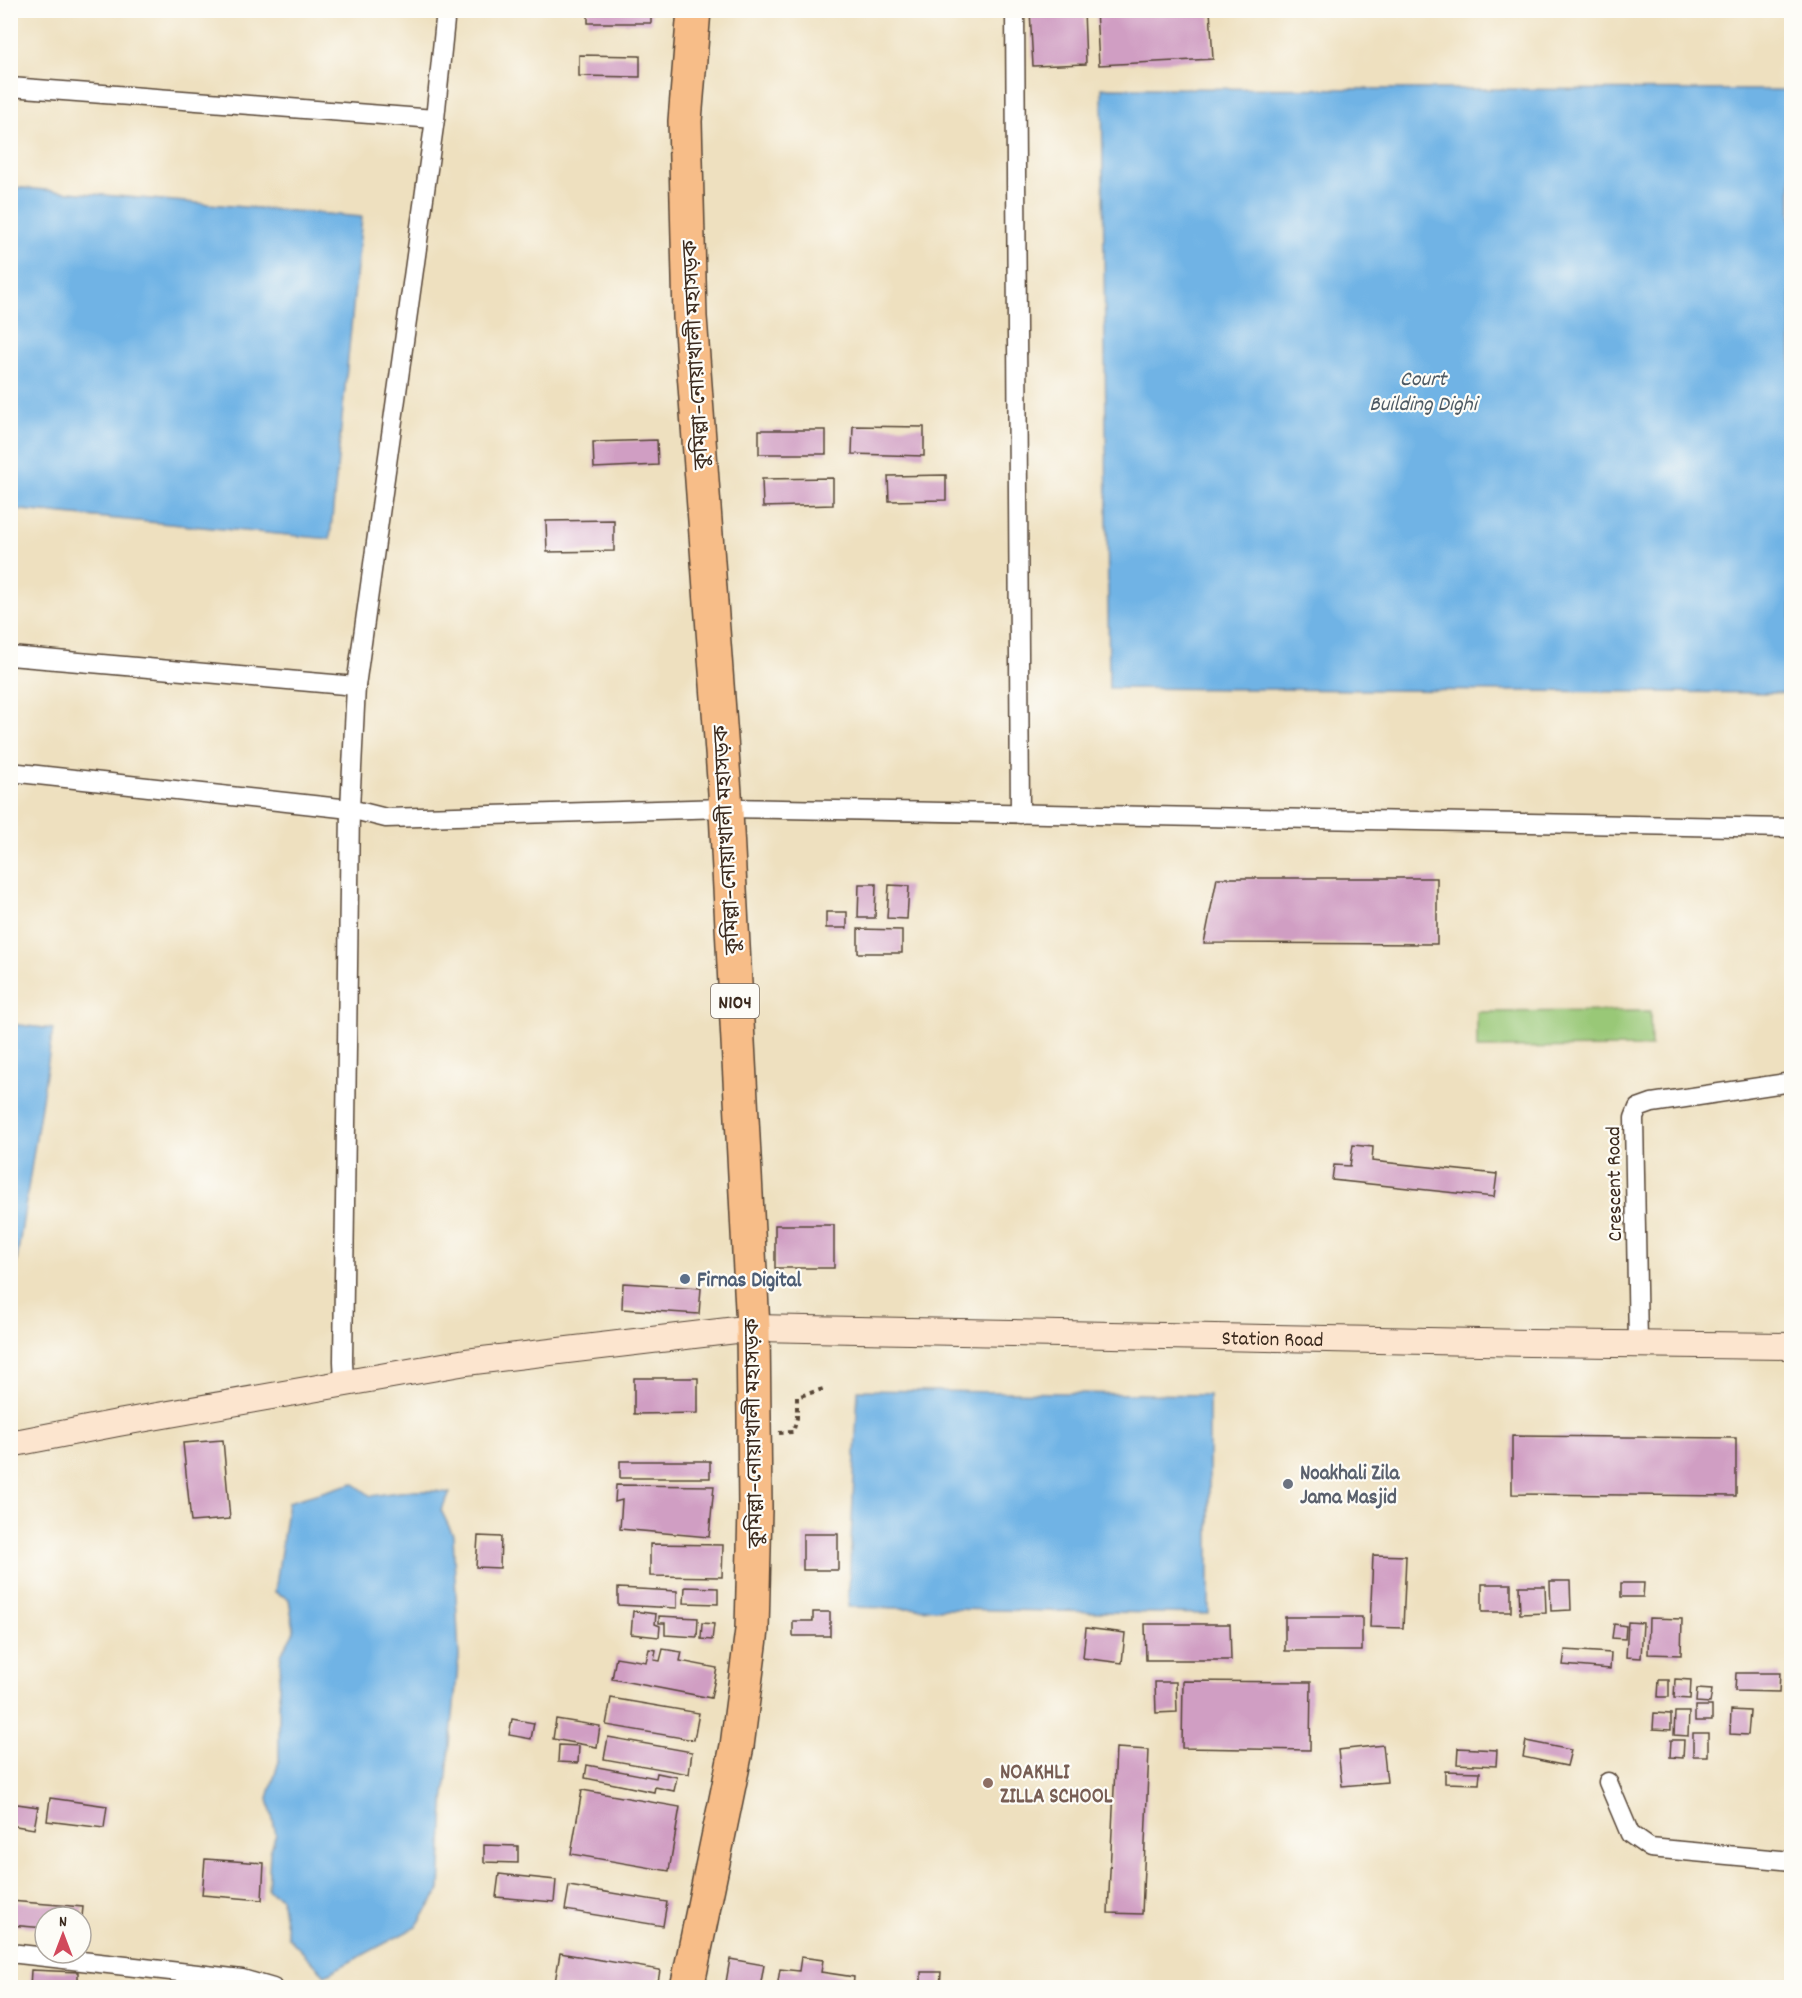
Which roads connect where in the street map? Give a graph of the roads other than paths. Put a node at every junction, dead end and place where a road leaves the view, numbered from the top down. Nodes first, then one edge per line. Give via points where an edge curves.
1 (446, 10) edge
2 (694, 10) edge
3 (1015, 10) edge
4 (10, 87) edge
5 (435, 119) junction
6 (10, 656) edge
7 (356, 686) junction
8 (10, 772) edge
9 (725, 808) junction
10 (350, 809) junction
11 (1020, 814) junction
12 (1791, 828) edge
13 (1791, 1082) edge
14 (753, 1329) junction
15 (1638, 1344) junction
16 (1791, 1346) edge
17 (344, 1384) junction
18 (10, 1444) edge
19 (1608, 1782) dead end
20 (1791, 1861) edge
21 (10, 1953) edge
22 (273, 1988) edge
23 (687, 1988) edge

1 - 5 street
2 - 9 highway, কুমিল্লা–নোয়াখালী মহাসড়ক / N104 via 685,121 690,317
3 - 11 street
4 - 5 street
5 - 7 street
6 - 7 street
7 - 10 street
8 - 10 street
9 - 10 street via 386,818
9 - 11 street
9 - 14 highway, কুমিল্লা–নোয়াখালী মহাসড়ক / N104
10 - 17 street
11 - 12 street
13 - 15 street, Crescent Road via 1638,1108 1634,1118
14 - 15 street, Station Road
14 - 17 street, Station Road via 466,1362
14 - 23 highway, কুমিল্লা–নোয়াখালী মহাসড়ক / N104 via 752,1630 737,1746
15 - 16 street, Station Road
17 - 18 street, Station Road
19 - 20 street via 1630,1834 1650,1848
21 - 22 street via 242,1979

